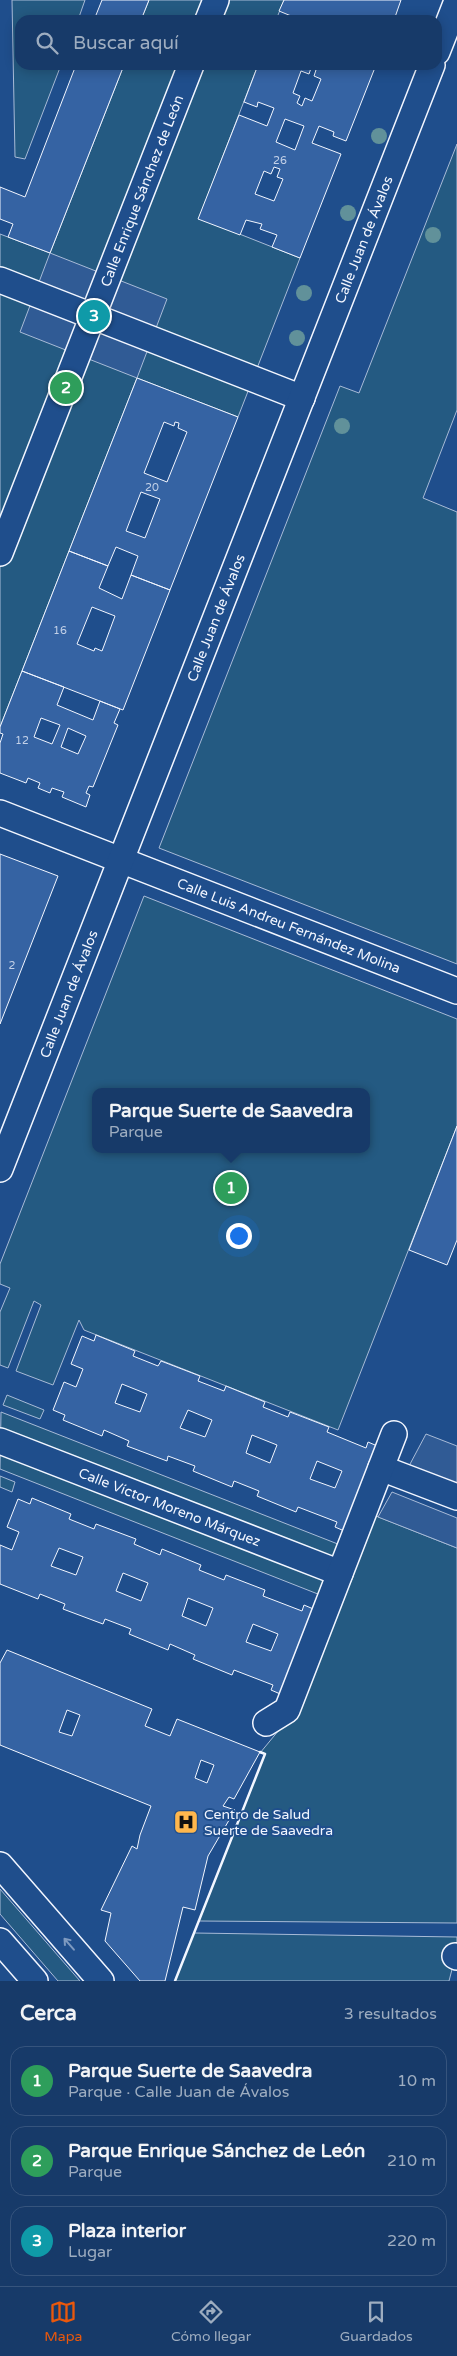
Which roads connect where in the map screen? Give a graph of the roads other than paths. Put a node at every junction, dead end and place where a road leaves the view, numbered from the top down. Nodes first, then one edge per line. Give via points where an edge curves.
1 (216, 0) edge
2 (457, 1) edge
3 (210, 15) edge
4 (442, 39) edge
5 (189, 70) edge
6 (430, 70) edge
7 (0, 280) edge
8 (93, 316) junction
9 (302, 398) junction
10 (0, 553) edge
11 (0, 813) edge
12 (121, 859) junction
13 (457, 991) edge
14 (0, 1169) edge
15 (394, 1434) dead end
16 (0, 1441) edge
17 (382, 1468) junction
18 (457, 1497) edge
19 (340, 1573) junction
20 (266, 1723) dead end
21 (0, 1864) edge
22 (0, 1941) edge
23 (35, 1981) edge
24 (101, 1981) edge

1 - 3 street
2 - 4 street
5 - 8 street, Calle Enrique Sánchez de León
6 - 9 street, Calle Juan de Ávalos
7 - 8 street
8 - 9 street
8 - 10 street, Calle Enrique Sánchez de León
9 - 12 street, Calle Juan de Ávalos
11 - 12 street, Calle Luis Andreu Fernández Molina
12 - 13 street, Calle Luis Andreu Fernández Molina
12 - 14 street, Calle Juan de Ávalos
15 - 17 street
16 - 19 street, Calle Víctor Moreno Márquez
17 - 18 street
17 - 19 street
19 - 20 street via 287,1710
24 -> 21 street
22 - 23 street

